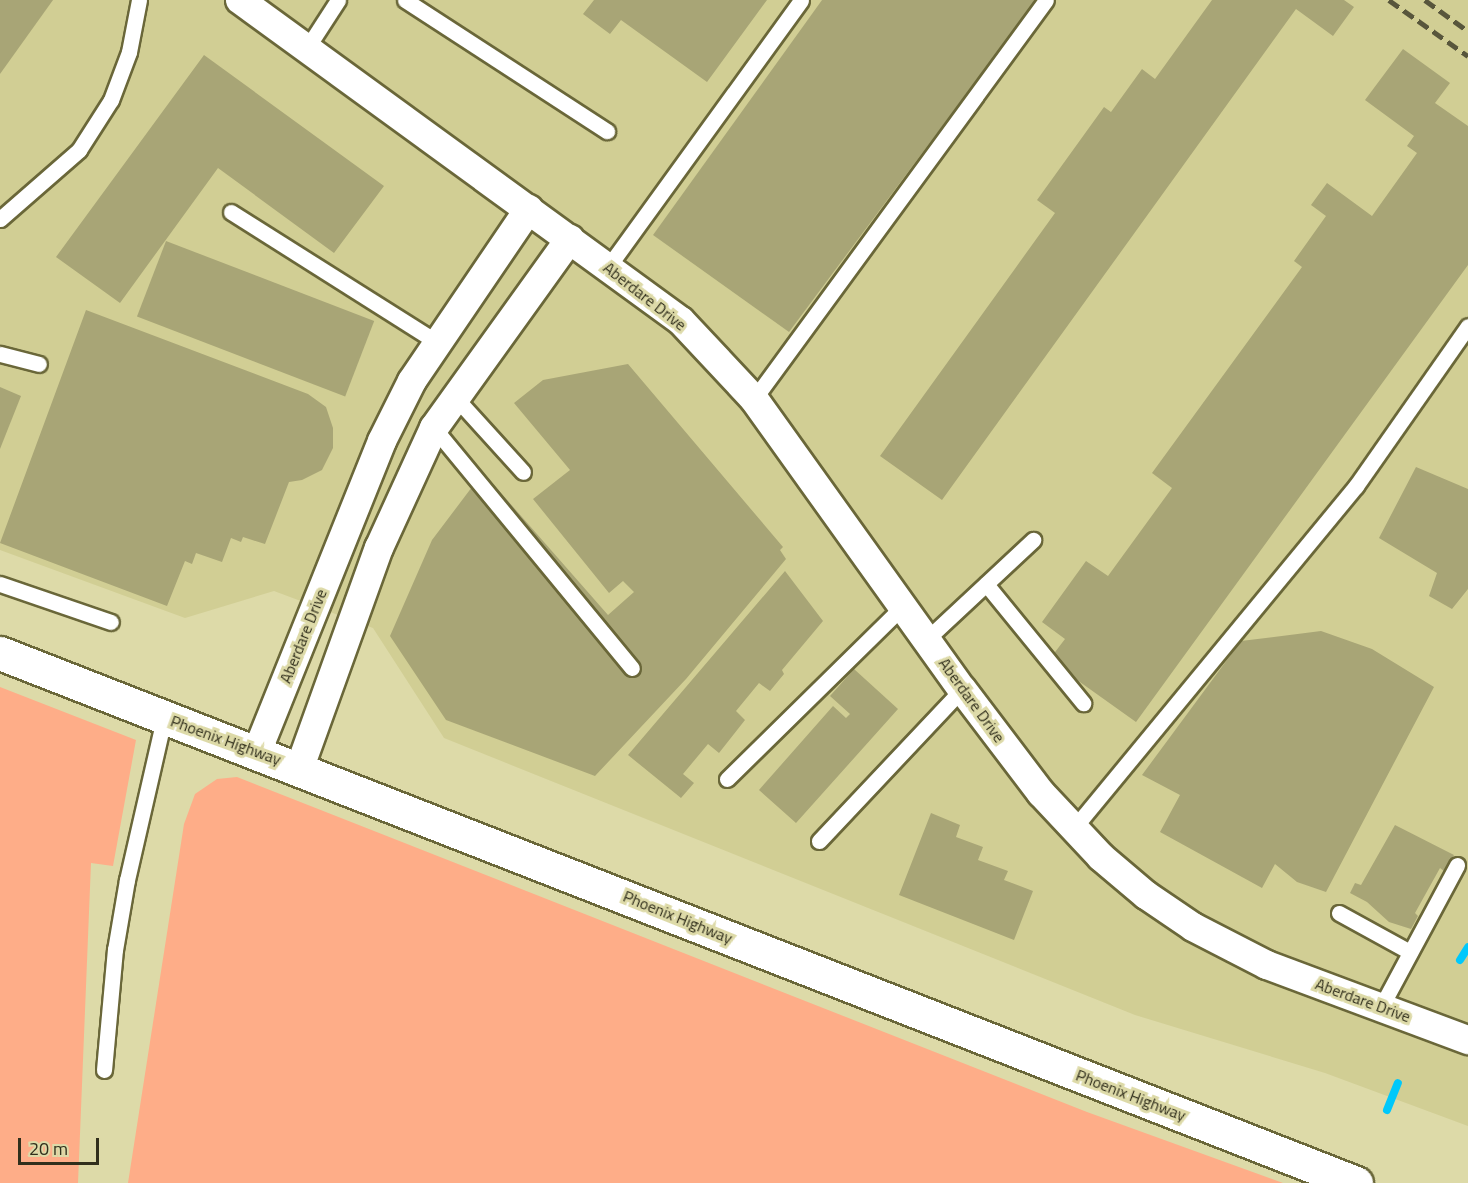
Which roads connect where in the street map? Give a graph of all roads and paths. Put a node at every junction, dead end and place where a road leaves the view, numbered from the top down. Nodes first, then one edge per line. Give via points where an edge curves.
1 (139, 0) edge
2 (240, 0) edge
3 (338, 0) edge
4 (405, 0) edge
5 (801, 0) edge
6 (1046, 0) edge
7 (308, 48) junction
8 (608, 131) dead end
9 (529, 209) junction
10 (231, 212) dead end
11 (0, 219) edge
12 (570, 239) junction
13 (608, 267) junction
14 (1468, 326) edge
15 (438, 343) junction
16 (0, 354) edge
17 (39, 364) dead end
18 (455, 397) junction
19 (754, 399) junction
20 (434, 428) junction
21 (523, 472) dead end
22 (1033, 540) dead end
23 (0, 584) edge
24 (986, 584) junction
25 (904, 605) junction
26 (111, 622) dead end
27 (928, 638) junction
28 (0, 653) edge
29 (632, 668) dead end
30 (962, 689) junction
31 (1083, 703) dead end
32 (164, 717) junction
33 (257, 752) junction
34 (300, 767) junction
35 (727, 779) dead end
36 (1074, 828) junction
37 (819, 841) dead end
38 (1457, 865) dead end
39 (1339, 913) dead end
40 (1410, 952) junction
41 (1381, 1007) junction
42 (1468, 1040) edge
43 (104, 1070) dead end
44 (1356, 1183) edge

1 - 11 lane via 129,52 111,100 79,150
2 - 7 street, Aberdare Drive
3 - 7 lane
4 - 8 lane
5 - 13 lane
6 - 19 lane
7 - 9 street, Aberdare Drive
9 - 12 street, Aberdare Drive
9 - 15 street, Aberdare Drive
10 - 15 lane
12 - 13 street, Aberdare Drive
12 - 18 street
13 - 19 street, Aberdare Drive via 681,321
14 - 36 lane via 1356,486
15 - 33 street, Aberdare Drive via 412,381 382,441
16 - 17 lane
18 - 20 street
18 - 21 lane
19 - 25 street, Aberdare Drive
20 - 29 lane
20 - 34 street via 379,548
22 - 24 lane
23 - 26 lane
24 - 27 lane
24 - 31 lane
25 - 27 street, Aberdare Drive
25 - 35 lane
27 - 30 street, Aberdare Drive
28 - 32 main road, Phoenix Highway
30 - 36 street, Aberdare Drive via 1041,792
30 - 37 lane
32 - 33 main road, Phoenix Highway
32 - 43 lane via 115,950
33 - 34 main road, Phoenix Highway
34 - 44 main road, Phoenix Highway
36 - 41 street, Aberdare Drive via 1146,895 1193,927 1267,965
38 - 40 lane
39 - 40 lane
40 - 41 lane
41 - 42 street, Aberdare Drive

